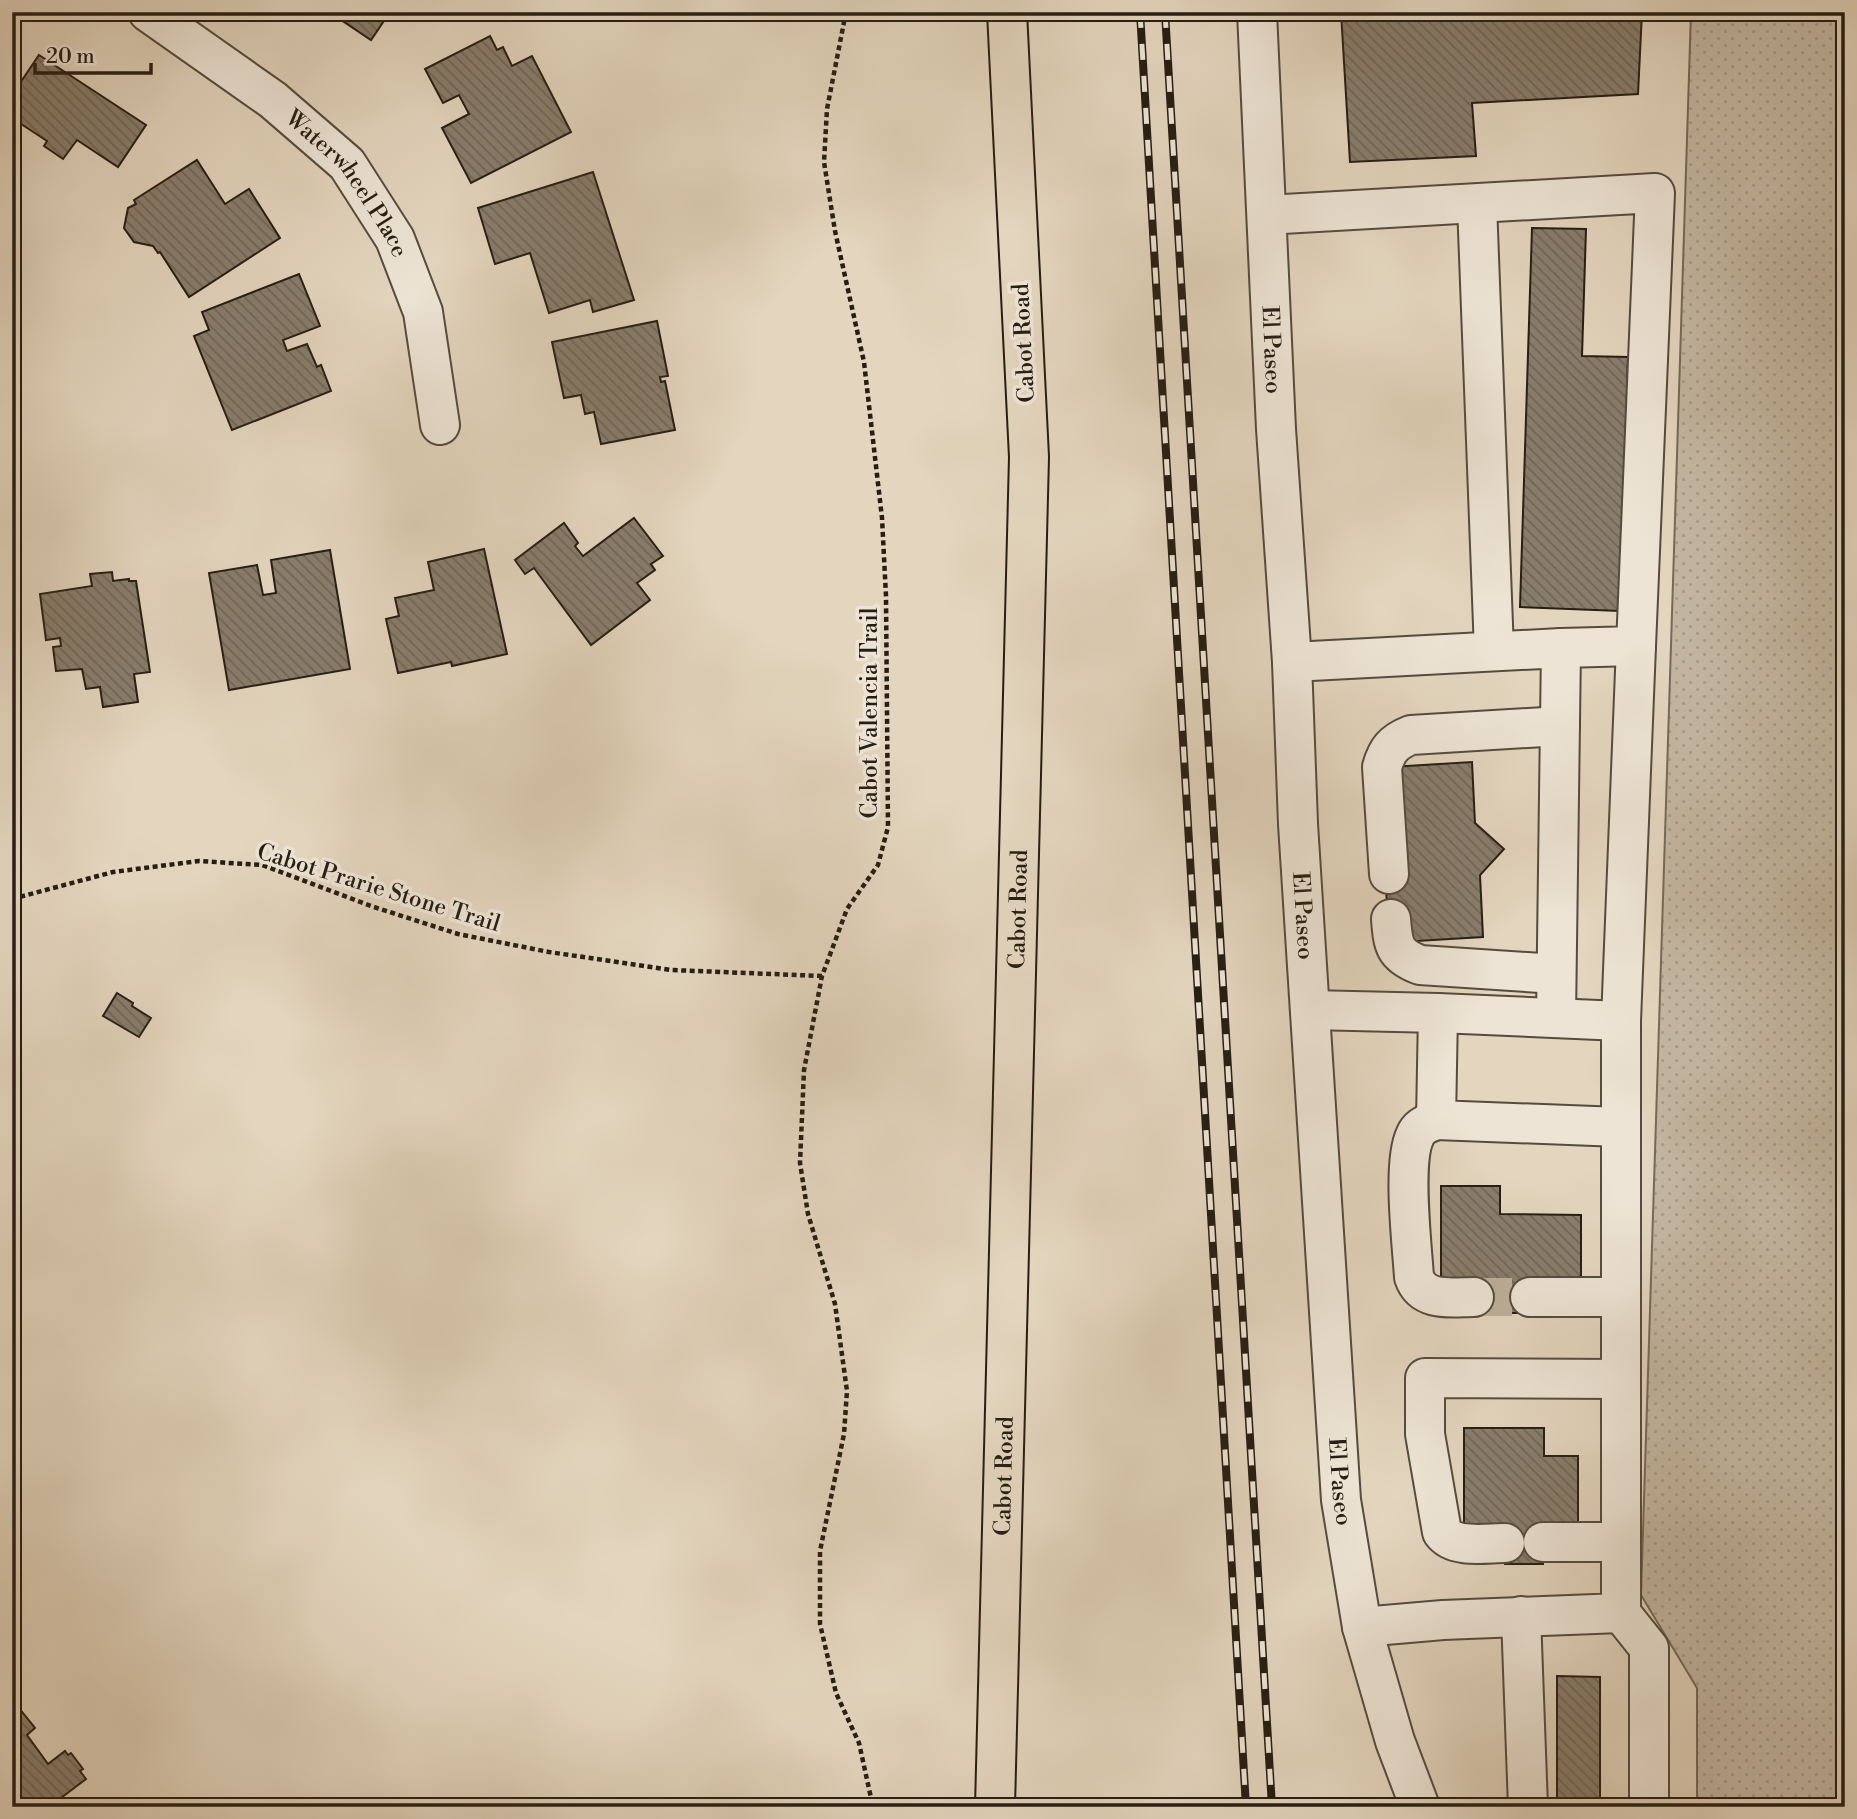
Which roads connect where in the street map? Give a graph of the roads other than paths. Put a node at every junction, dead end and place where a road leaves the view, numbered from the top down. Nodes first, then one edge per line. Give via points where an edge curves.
1 (148, 12) edge
2 (1007, 12) edge
3 (1257, 12) edge
4 (1477, 204) junction
5 (1267, 215) junction
6 (440, 425) dead end
7 (1636, 646) junction
8 (1561, 648) junction
9 (1494, 651) junction
10 (1292, 662) junction
11 (1560, 726) junction
12 (1389, 874) dead end
13 (1391, 919) dead end
14 (1556, 974) junction
15 (1310, 1010) junction
16 (1438, 1013) junction
17 (1556, 1018) junction
18 (1620, 1021) junction
19 (1436, 1120) junction
20 (1620, 1127) junction
21 (1475, 1297) tunnel mouth
22 (1530, 1297) tunnel mouth
23 (1620, 1297) junction
24 (1620, 1379) junction
25 (1543, 1542) dead end
26 (1620, 1542) junction
27 (1505, 1543) dead end
28 (1621, 1613) junction
29 (1521, 1616) junction
30 (1362, 1627) junction
31 (995, 1807) edge
32 (1420, 1807) edge
33 (1528, 1807) edge
34 (1649, 1807) edge

1 - 6 street, Waterwheel Place via 273,100 347,164 395,239 423,313
2 - 31 main road, Cabot Road via 1029,457
3 - 5 street, El Paseo
4 - 5 street
4 - 7 street via 1655,193
4 - 9 street
5 - 10 street, El Paseo
7 - 8 street
7 - 18 street
8 - 9 street
8 - 11 street
9 - 10 street
10 - 15 street, El Paseo
11 - 12 street via 1410,735 1398,740 1387,751 1382,767
11 - 14 street
13 - 14 street via 1397,951 1405,960 1420,965
14 - 17 street
15 - 16 street
15 - 30 street, El Paseo via 1341,1500
16 - 17 street
16 - 19 street
17 - 18 street
18 - 20 street
19 - 20 street
19 - 21 street via 1422,1126 1414,1137 1410,1161 1414,1277 1418,1286 1434,1297
20 - 23 street
22 - 23 street
23 - 24 street
24 - 26 street
24 - 27 street via 1425,1378 1425,1434 1442,1532 1456,1542
25 - 26 street
26 - 28 street
28 - 29 street
28 - 34 street via 1649,1648
29 - 30 street
29 - 33 street
30 - 32 street, El Paseo via 1395,1741

